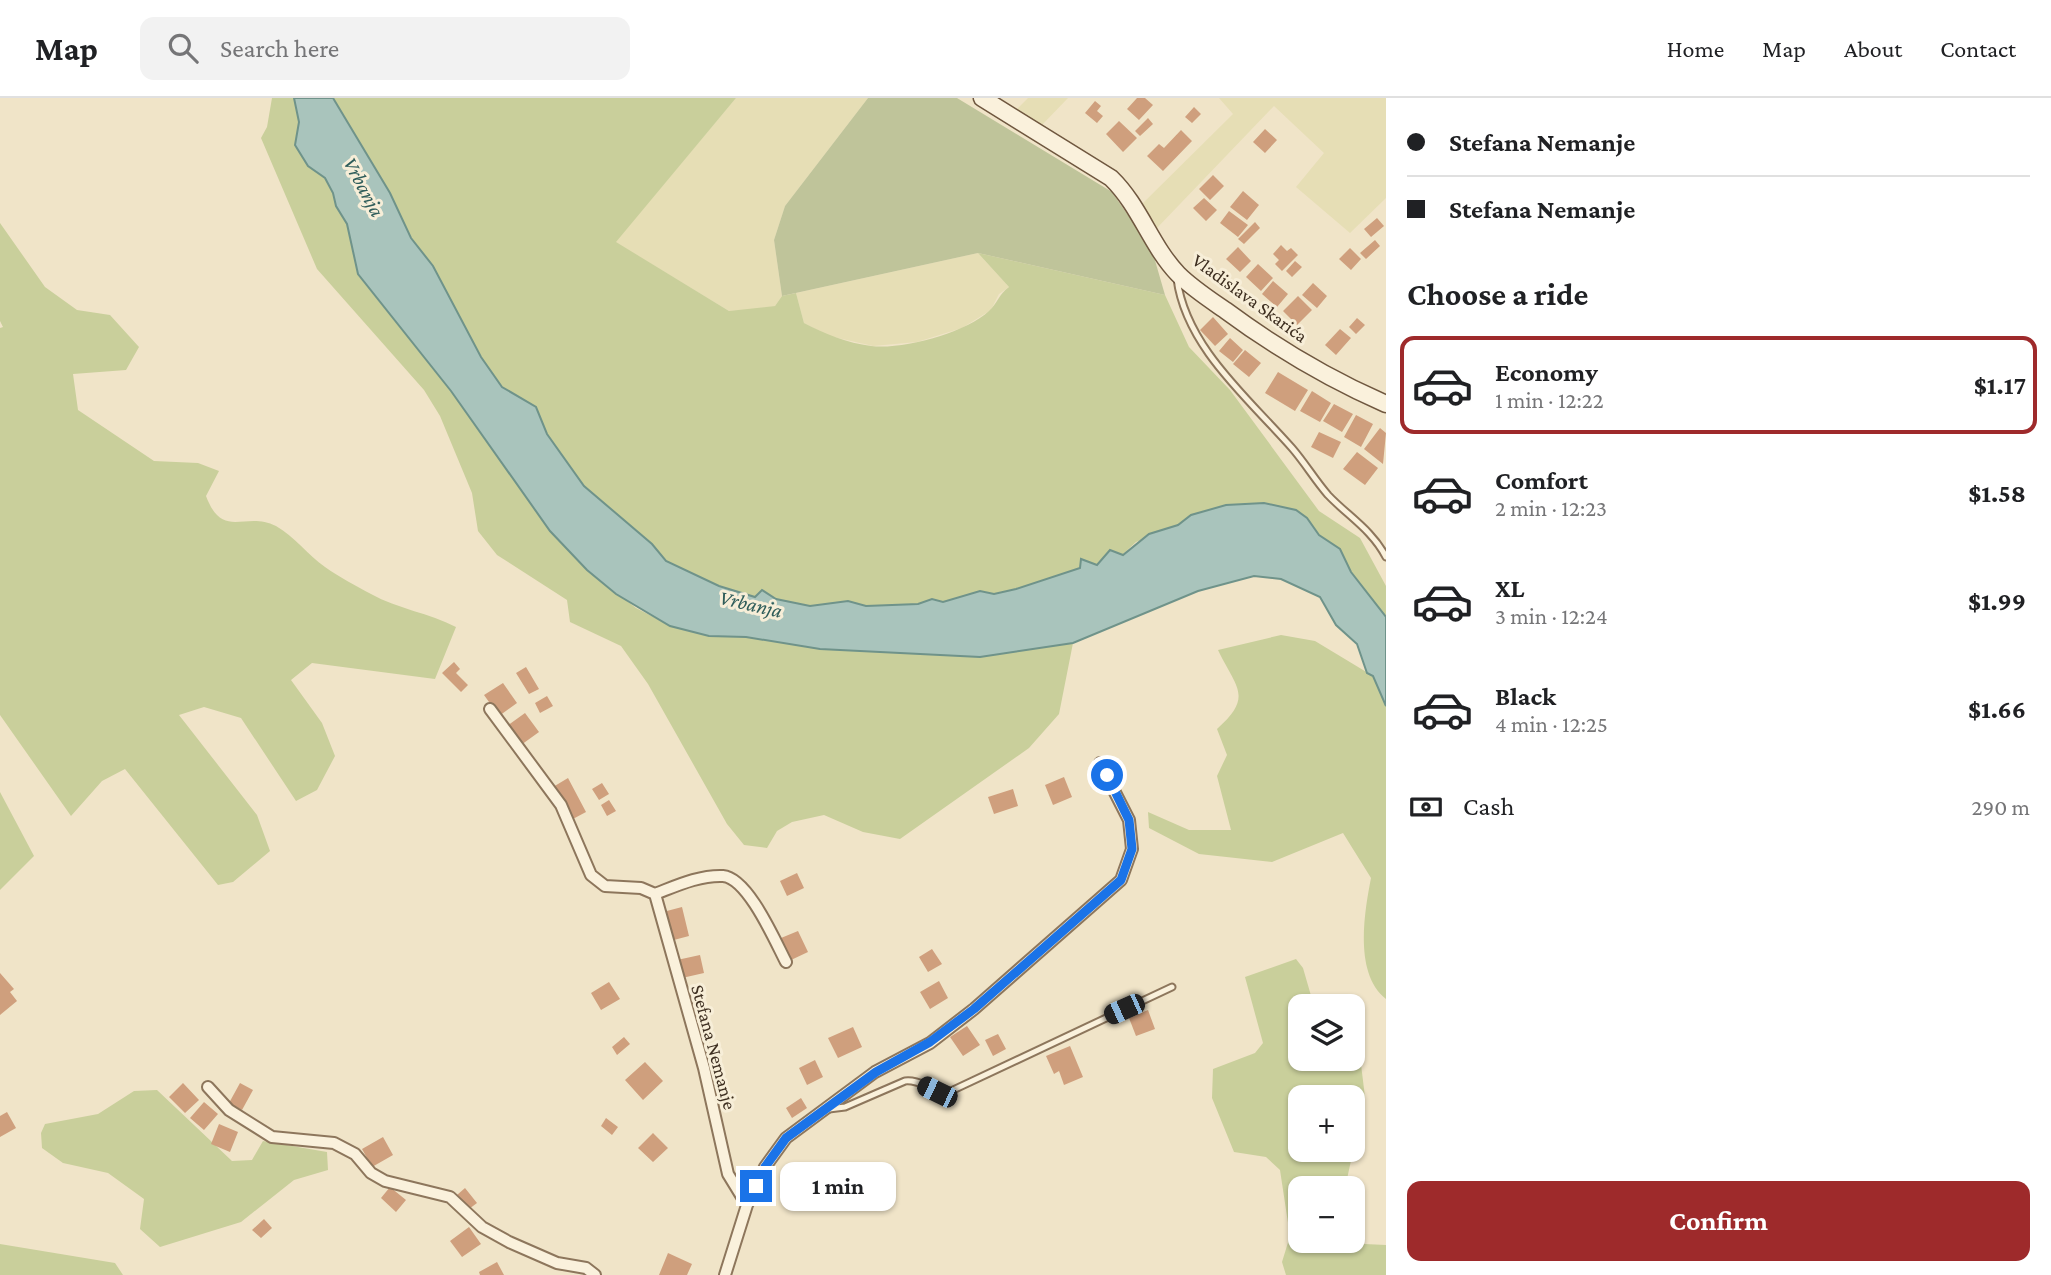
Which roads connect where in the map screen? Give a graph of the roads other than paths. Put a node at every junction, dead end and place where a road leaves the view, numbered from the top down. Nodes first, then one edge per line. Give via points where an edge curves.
1 (982, 98) edge
2 (1176, 272) junction
3 (1386, 404) edge
4 (1386, 557) edge
5 (490, 709) dead end
6 (1100, 763) dead end
7 (654, 894) junction
8 (786, 962) dead end
9 (1172, 987) dead end
10 (208, 1087) dead end
11 (826, 1108) junction
12 (747, 1205) junction
13 (595, 1275) edge
14 (725, 1275) edge

1 - 2 street, Vladislava Skarića via 1111,178 1124,190
2 - 3 street, Vladislava Skarića via 1272,343
2 - 4 lane via 1180,303 1206,349 1328,494 1363,525
5 - 7 street via 561,805 591,875 605,886 641,888
6 - 11 street via 1129,820 1132,849 1121,880 974,1009
7 - 8 street via 689,880 724,876 737,881 760,911
7 - 12 street, Stefana Nemanje via 704,1068 728,1174
9 - 11 lane via 951,1091 937,1092 912,1080 845,1107
10 - 13 street via 229,1110 272,1137 334,1143 355,1153 371,1173 385,1181 450,1197 482,1227 509,1242
11 - 12 street via 786,1138 765,1167
12 - 14 street

